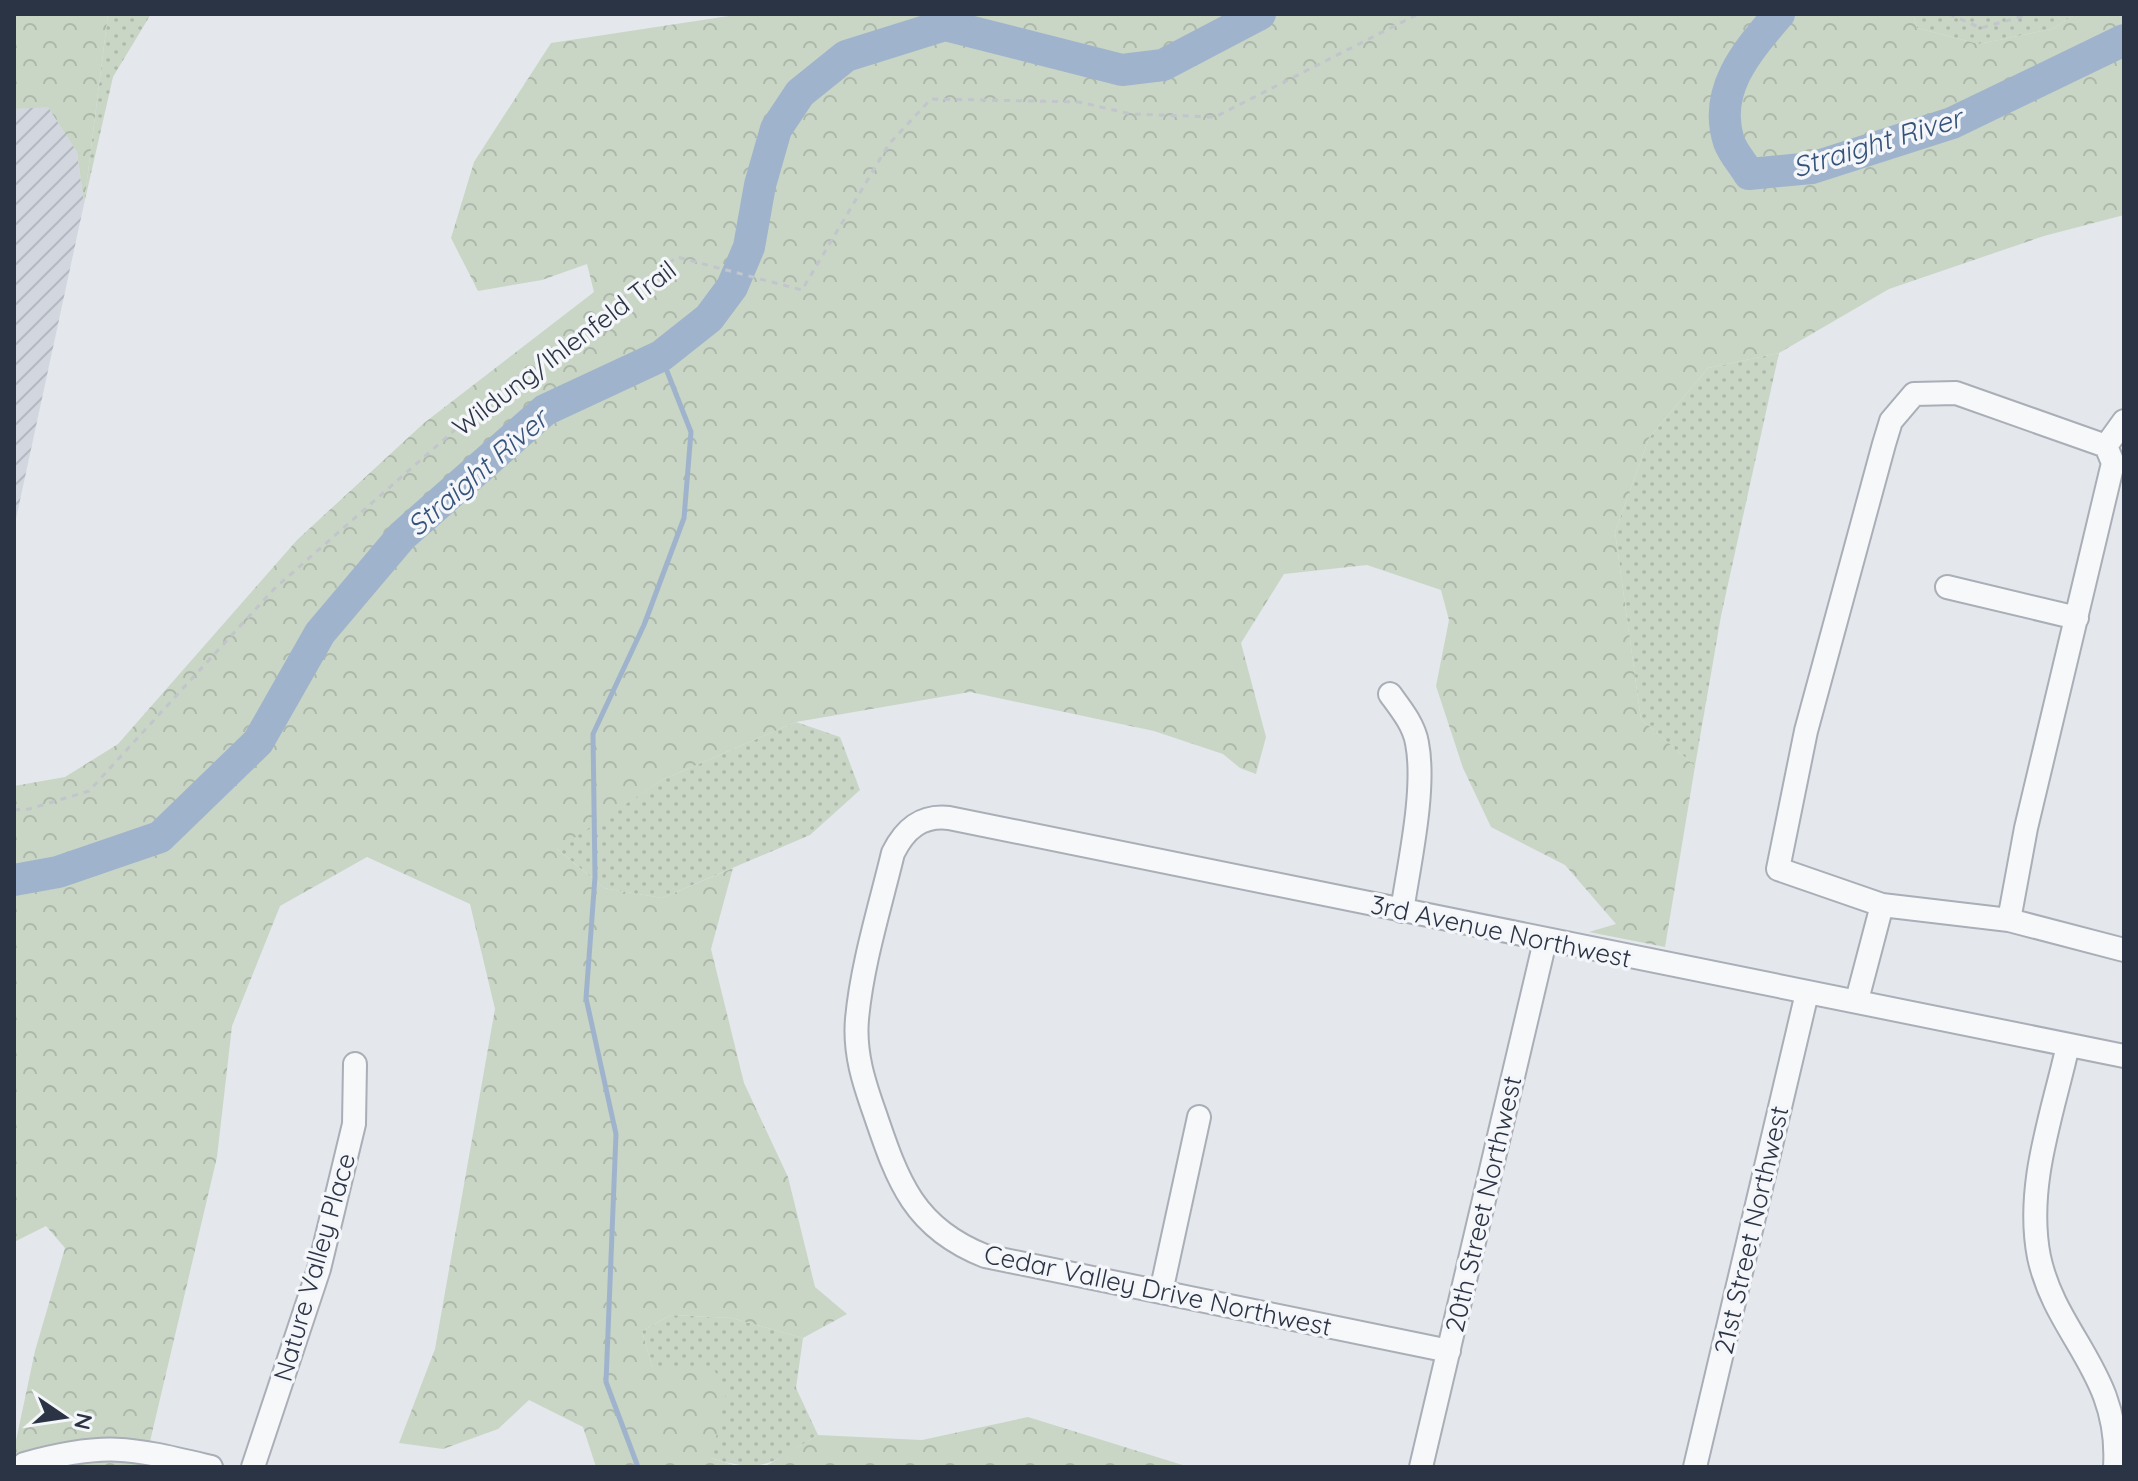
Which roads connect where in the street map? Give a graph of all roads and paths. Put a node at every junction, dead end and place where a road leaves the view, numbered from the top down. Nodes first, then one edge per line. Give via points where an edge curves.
1 (1418, 14) edge
2 (1949, 14) edge
3 (2030, 14) edge
4 (2124, 421) edge
5 (2106, 446) junction
6 (1947, 587) dead end
7 (2077, 618) junction
8 (1390, 694) dead end
9 (14, 810) edge
10 (893, 853) joint
11 (1882, 905) junction
12 (1402, 911) junction
13 (2009, 920) junction
14 (1545, 941) junction
15 (2124, 950) edge
16 (1807, 993) junction
17 (1857, 1000) junction
18 (2068, 1045) junction
19 (2124, 1056) edge
20 (355, 1064) dead end
21 (1199, 1117) dead end
22 (1161, 1292) junction
23 (1449, 1351) junction
24 (24, 1464) dead end
25 (211, 1467) edge
26 (253, 1467) edge
27 (1421, 1467) edge
28 (1695, 1467) edge
29 (2115, 1467) edge

1 - 9 path, Wildung/Ihlenfeld Trail via 1215,117 1131,114 1079,102 931,99 889,144 802,290 677,257 498,392 274,589 89,791
2 - 3 path via 1981,28
4 - 5 street
5 - 7 street via 2113,463
5 - 11 street via 1956,393 1914,394 1891,421 1806,731 1778,869
6 - 7 street
7 - 13 street
8 - 12 street via 1417,743 1415,821
10 - 12 street, 3rd Avenue Northwest via 912,826 925,819 949,818
10 - 22 street, Cedar Valley Drive Northwest via 861,991 857,1045 861,1074 906,1194 945,1236 985,1256
11 - 13 street
11 - 17 street
12 - 14 street, 3rd Avenue Northwest
13 - 15 street
14 - 16 street, 3rd Avenue Northwest
14 - 23 street, 20th Street Northwest
16 - 17 street, 3rd Avenue Northwest
16 - 28 street, 21st Street Northwest
17 - 18 street, 3rd Avenue Northwest
18 - 19 street, 3rd Avenue Northwest
18 - 29 street via 2037,1179 2035,1230 2048,1285 2107,1400
20 - 26 street, Nature Valley Place via 354,1124 319,1269
21 - 22 street
22 - 23 street, Cedar Valley Drive Northwest
23 - 27 street, 20th Street Northwest
24 - 25 street via 108,1447

